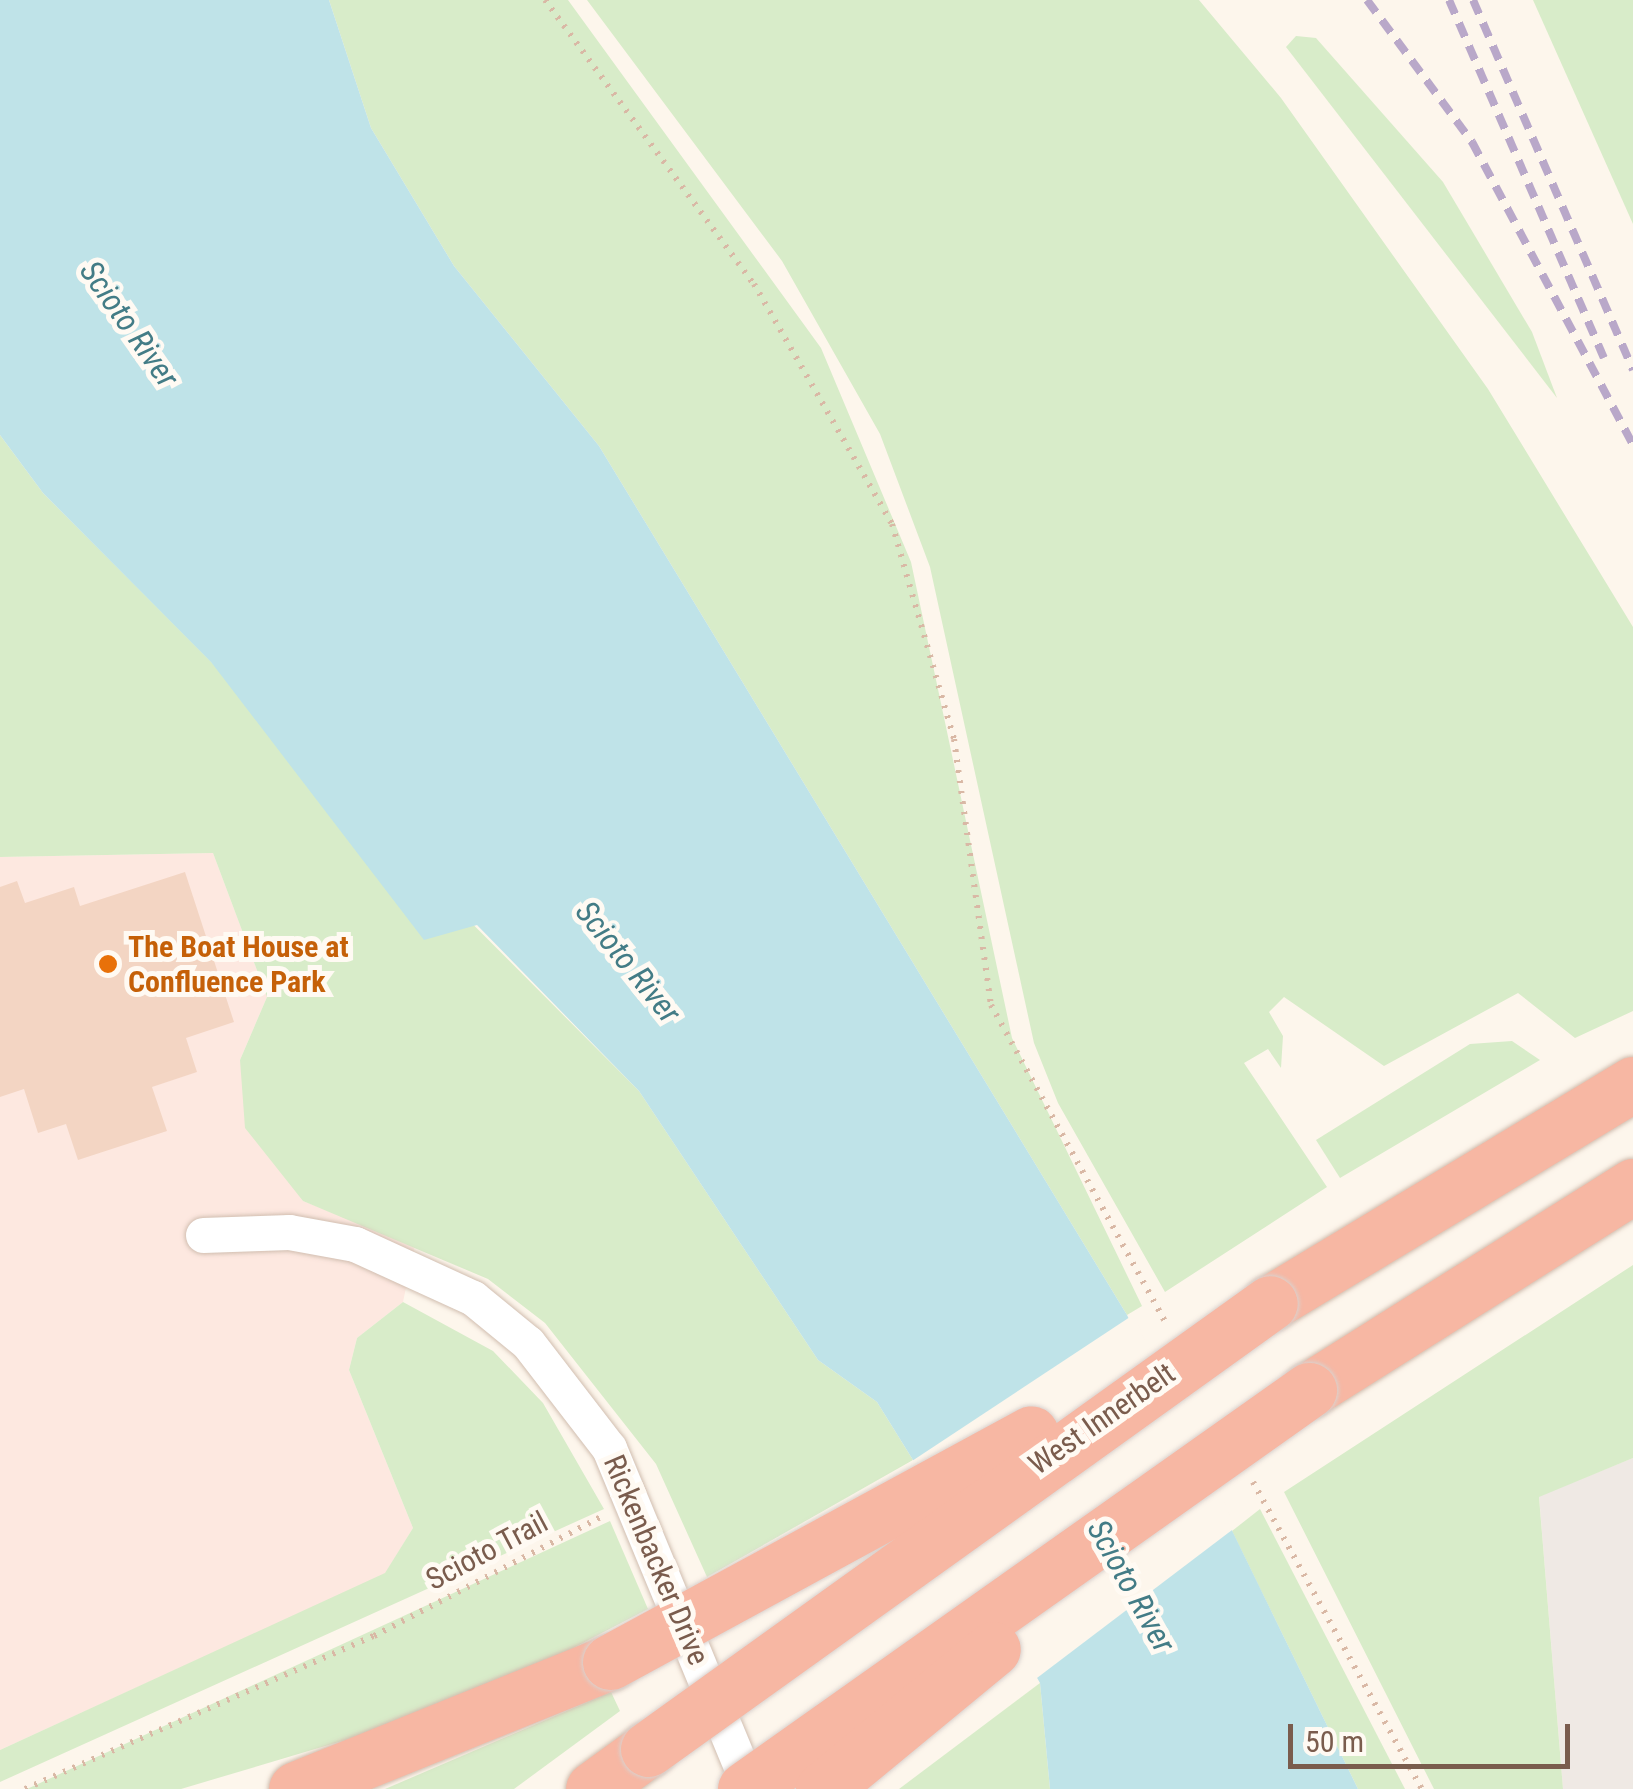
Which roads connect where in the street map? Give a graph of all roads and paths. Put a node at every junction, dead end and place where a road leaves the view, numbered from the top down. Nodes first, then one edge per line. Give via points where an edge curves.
1 (545, 0) edge
2 (1633, 1084) edge
3 (1633, 1186) edge
4 (203, 1235) dead end
5 (1270, 1302) junction
6 (1174, 1339) dead end
7 (1308, 1390) junction
8 (1251, 1478) dead end
9 (634, 1500) junction
10 (25, 1789) edge
11 (296, 1789) edge
12 (594, 1789) edge
13 (747, 1789) edge
14 (823, 1789) edge
15 (1422, 1789) edge

1 - 6 path via 754,284 892,524 954,739 991,1004
2 - 5 highway, West Innerbelt
3 - 7 highway
4 - 9 street, Rickenbacker Drive via 289,1232 354,1244 473,1298 568,1389
5 - 11 highway, bridge via 610,1662
5 - 12 highway, West Innerbelt, bridge
7 - 13 highway, bridge
7 - 14 highway, bridge
8 - 15 path
9 - 10 path, Scioto Trail via 374,1636
9 - 13 street, Rickenbacker Drive

